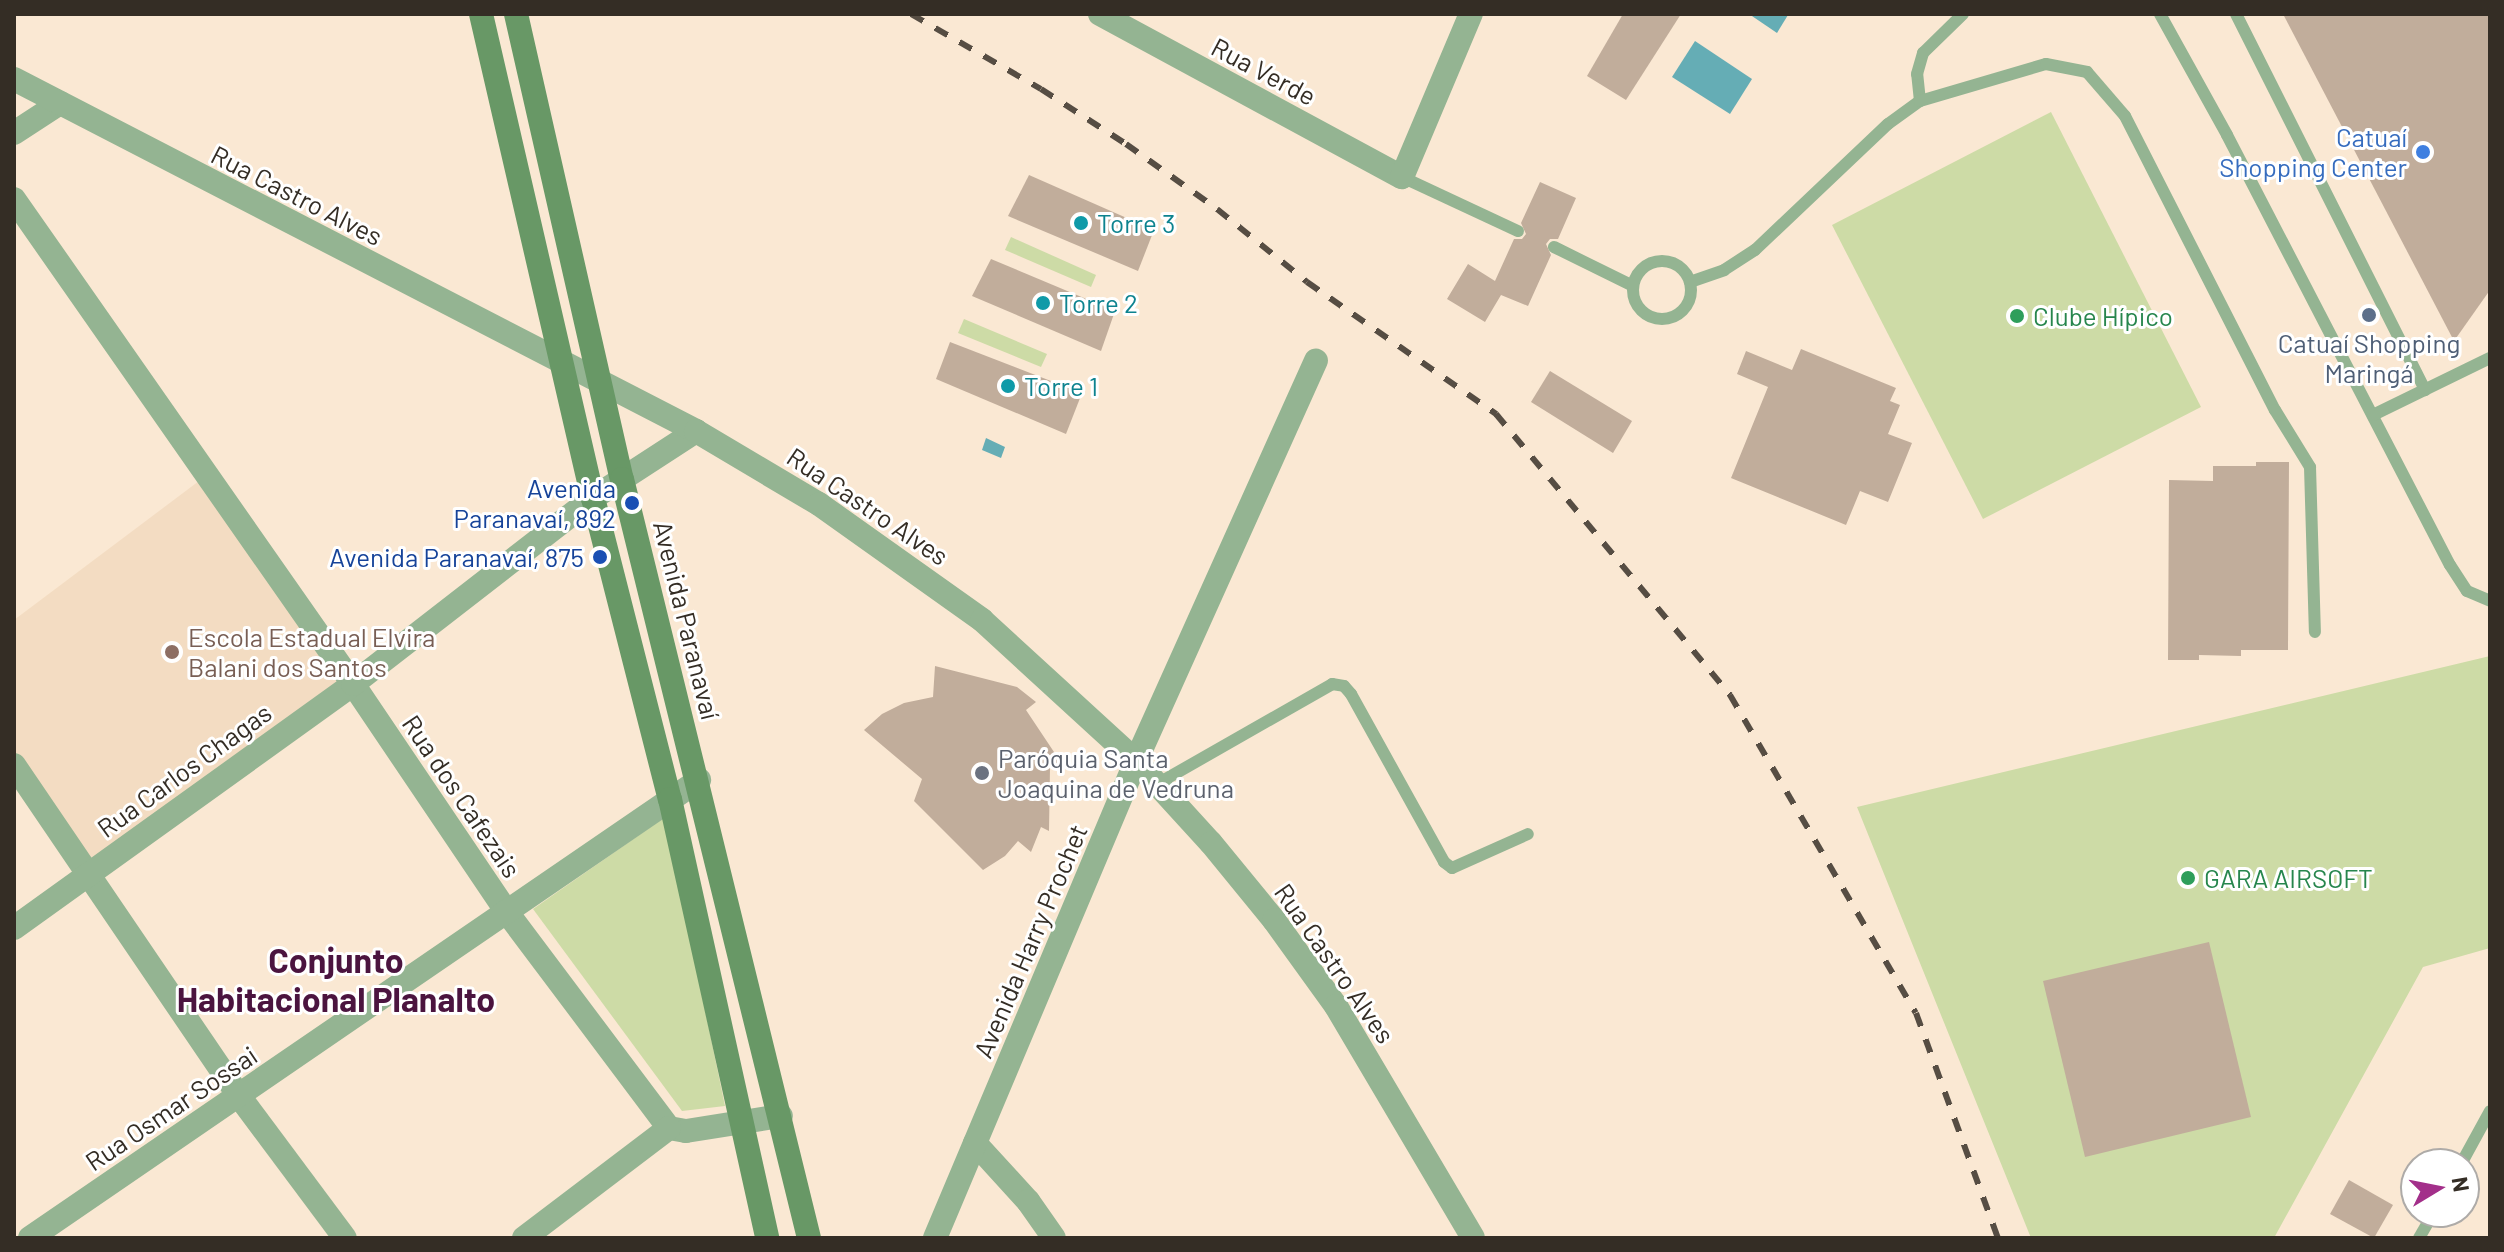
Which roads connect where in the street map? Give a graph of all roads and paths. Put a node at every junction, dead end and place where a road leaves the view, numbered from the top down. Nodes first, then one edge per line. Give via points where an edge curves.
1 (481, 14) edge
2 (516, 14) edge
3 (1100, 14) edge
4 (1471, 14) edge
5 (1963, 14) edge
6 (2160, 14) edge
7 (2236, 14) edge
8 (14, 79) edge
9 (1920, 101) junction
10 (60, 103) junction
11 (14, 133) edge
12 (1402, 177) junction
13 (14, 199) edge
14 (1518, 231) dead end
15 (1554, 247) dead end
16 (1690, 282) junction
17 (1633, 286) junction
18 (2490, 358) edge
19 (1316, 361) dead end
20 (564, 365) junction
21 (598, 379) junction
22 (2425, 390) junction
23 (2373, 415) junction
24 (696, 431) junction
25 (622, 479) junction
26 (593, 498) junction
27 (2490, 601) edge
28 (2315, 632) dead end
29 (353, 684) junction
30 (1136, 761) junction
31 (14, 765) edge
32 (699, 780) junction
33 (1157, 784) junction
34 (670, 799) junction
35 (1528, 834) dead end
36 (90, 872) junction
37 (506, 911) junction
38 (14, 928) edge
39 (239, 1096) junction
40 (2490, 1111) edge
41 (781, 1116) junction
42 (742, 1125) junction
43 (669, 1128) junction
44 (975, 1143) junction
45 (2470, 1148) edge
46 (30, 1238) edge
47 (345, 1238) edge
48 (524, 1238) edge
49 (767, 1238) edge
50 (809, 1238) edge
51 (935, 1238) edge
52 (1054, 1238) edge
53 (1473, 1238) edge

1 - 20 main road
2 - 21 main road, Avenida Paranavaí
3 - 12 street, Rua Verde
4 - 12 street
5 - 9 lane via 1923,53 1917,74
6 - 23 lane
7 - 22 lane
8 - 10 street, Rua Castro Alves
9 - 16 lane via 1888,124 1755,250 1724,270
9 - 28 lane via 2046,64 2087,72 2125,116 2275,410 2310,467
10 - 11 street
10 - 20 street, Rua Castro Alves
12 - 14 lane
13 - 29 street, Rua dos Cafezais
15 - 17 lane
16 - 17 lane via 1666,260 1644,266
16 - 17 lane via 1680,313 1658,319 1639,307
18 - 22 lane
19 - 30 street, Avenida Harry Prochet
20 - 21 street, Rua Castro Alves
20 - 26 main road
21 - 24 street, Rua Castro Alves
21 - 25 main road, Avenida Paranavaí
22 - 23 lane
23 - 27 lane via 2450,565 2467,591
24 - 25 street, Rua Carlos Chagas
24 - 30 street, Rua Castro Alves via 819,504 982,620
25 - 26 street, Rua Carlos Chagas
25 - 32 main road, Avenida Paranavaí
26 - 29 street, Rua Carlos Chagas
26 - 34 main road
29 - 36 street, Rua Carlos Chagas
29 - 37 street, Rua dos Cafezais
30 - 33 street, Rua Castro Alves
30 - 44 street, Avenida Harry Prochet
31 - 36 street
32 - 34 street, Rua Osmar Sossai
32 - 41 main road, Avenida Paranavaí
33 - 35 lane via 1332,684 1351,694 1444,862 1452,868
33 - 53 street, Rua Castro Alves via 1256,898 1336,1006
34 - 37 street, Rua Osmar Sossai
34 - 42 main road
36 - 38 street, Rua Carlos Chagas
36 - 39 street
37 - 39 street, Rua Osmar Sossai
37 - 43 street, Rua dos Cafezais
39 - 46 street, Rua Osmar Sossai
39 - 47 street
40 - 45 lane
41 - 42 street
41 - 50 main road, Avenida Paranavaí
42 - 43 street
42 - 49 main road
43 - 48 street
44 - 51 street, Avenida Harry Prochet
44 - 52 street

